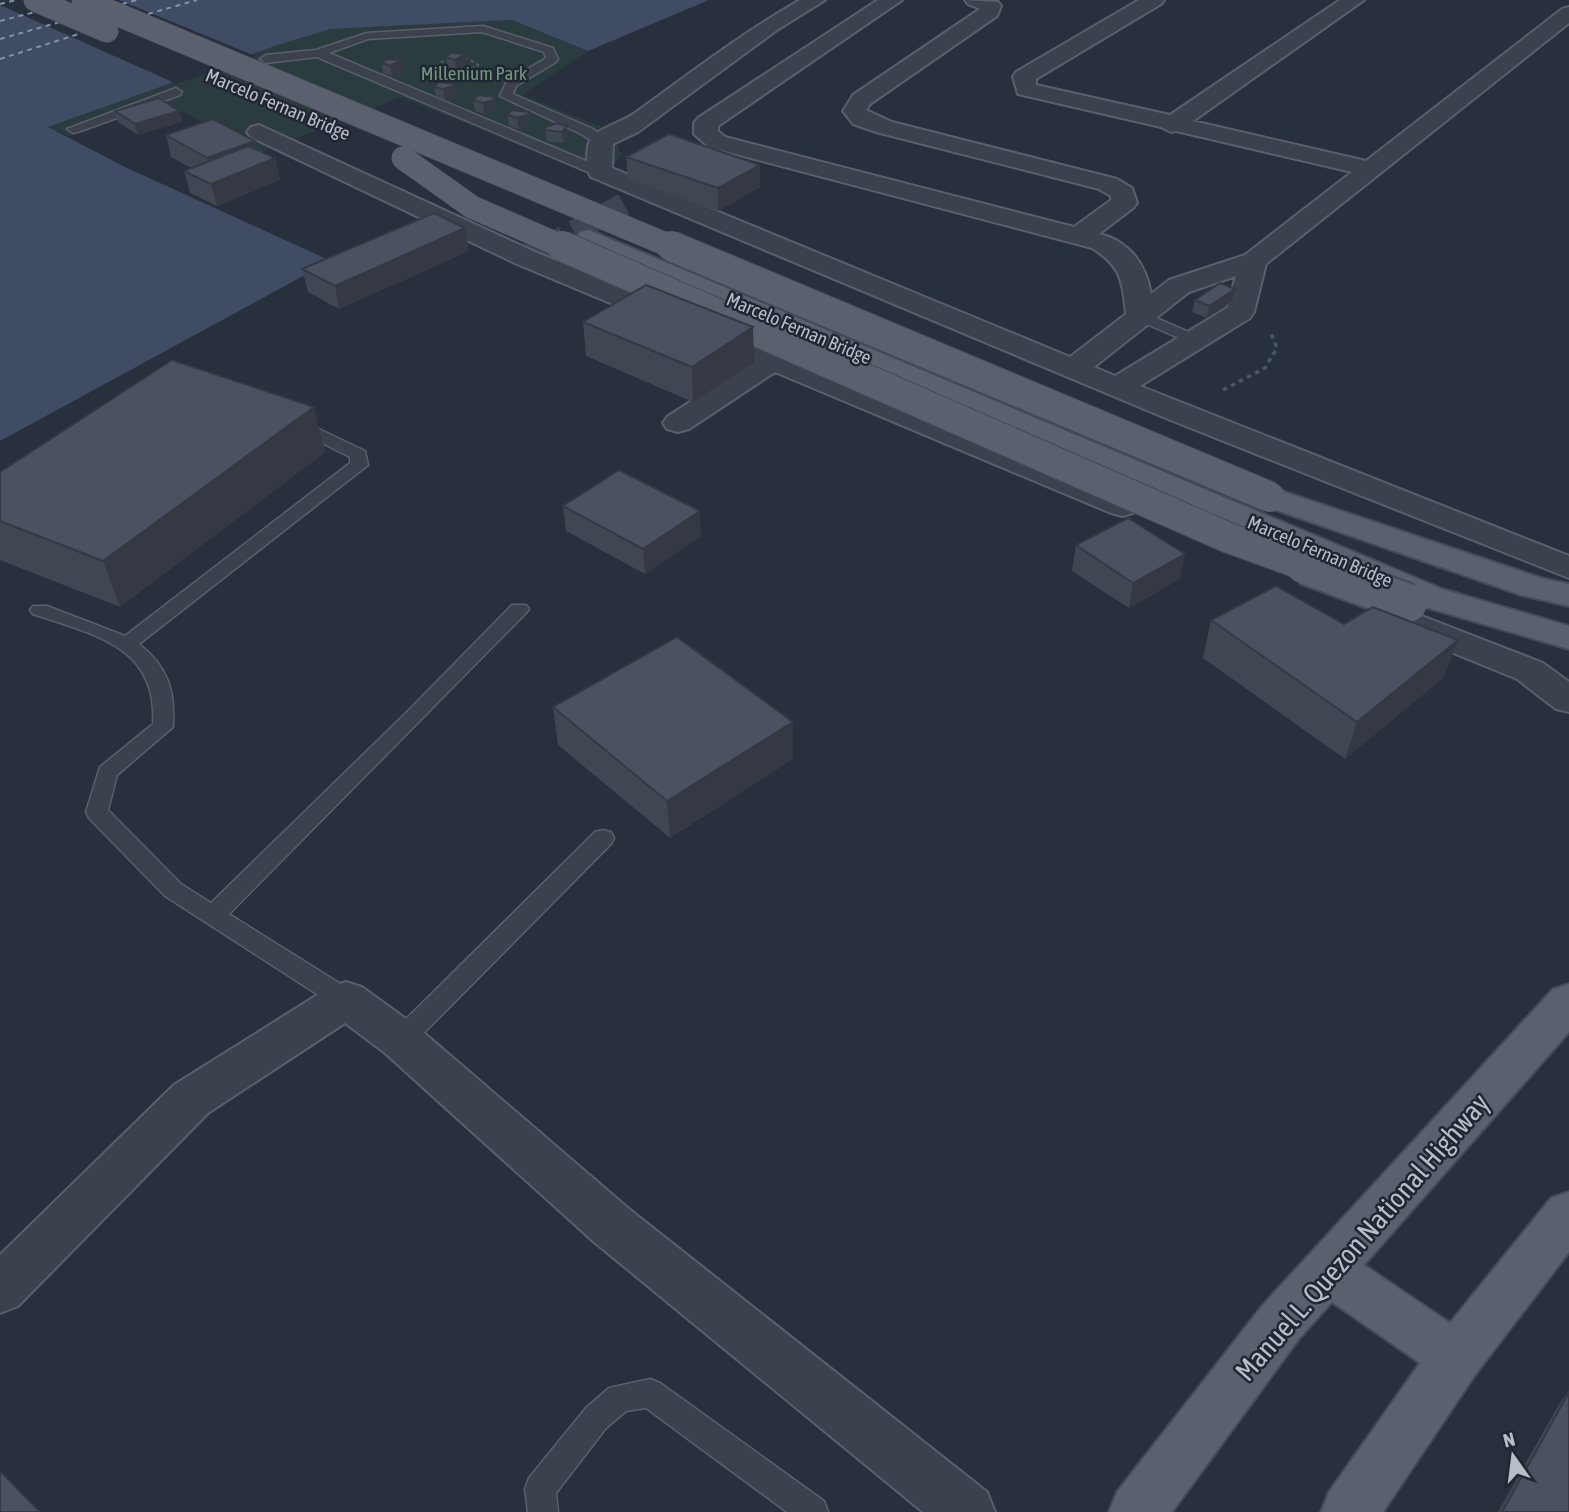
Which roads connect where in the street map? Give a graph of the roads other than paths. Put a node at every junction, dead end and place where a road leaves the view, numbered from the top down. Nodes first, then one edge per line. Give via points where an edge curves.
1 (35, 0) edge
2 (83, 0) edge
3 (815, 0) edge
4 (892, 0) edge
5 (975, 0) edge
6 (1154, 0) edge
7 (1354, 0) edge
8 (1569, 13) edge
9 (318, 53) junction
10 (266, 59) dead end
11 (176, 92) dead end
12 (1171, 125) junction
13 (73, 129) dead end
14 (259, 132) dead end
15 (601, 141) junction
16 (404, 158) junction
17 (1371, 169) junction
18 (600, 172) junction
19 (1079, 236) junction
20 (1254, 261) junction
21 (1140, 316) junction
22 (1195, 340) junction
23 (772, 361) junction
24 (1073, 369) junction
25 (1118, 387) junction
26 (279, 415) edge
27 (678, 423) dead end
28 (1569, 568) edge
29 (1533, 587) junction
30 (1569, 595) edge
31 (1569, 603) edge
32 (519, 609) dead end
33 (40, 610) dead end
34 (1569, 638) edge
35 (128, 643) junction
36 (1569, 666) edge
37 (1569, 700) edge
38 (603, 838) dead end
39 (213, 915) junction
40 (346, 1000) junction
41 (1569, 1002) edge
42 (401, 1040) junction
43 (1569, 1214) edge
44 (1327, 1269) junction
45 (0, 1289) edge
46 (1456, 1357) junction
47 (542, 1512) edge
48 (813, 1512) edge
49 (967, 1512) edge
50 (1137, 1512) edge
51 (1349, 1512) edge

1 - 16 main road, Marcelo Fernan Bridge, bridge
2 - 29 main road, Marcelo Fernan Bridge, bridge via 1270,497
3 - 15 street via 769,26 630,127
4 - 19 street via 706,123 706,134 718,142
5 - 19 street via 991,6 990,12 862,100 854,111 861,119 884,127 1108,184 1123,193 1124,203
6 - 12 street via 1024,77 1026,89
7 - 12 street
8 - 17 street
9 - 10 lane
9 - 15 lane via 366,36 483,29 549,50 551,59 511,84 506,96
9 - 18 lane
11 - 13 lane
12 - 17 street
14 - 23 street via 529,257
15 - 18 street
16 - 34 main road, Marcelo Fernan Bridge, bridge via 1430,597
16 - 36 main road, bridge via 484,212 1229,538 1536,647
17 - 20 street
18 - 24 street via 638,197
19 - 21 street via 1122,254 1135,275
20 - 21 street via 1179,286
20 - 22 street via 1241,312
21 - 22 lane
21 - 24 street
22 - 25 street
23 - 27 street
23 - 37 street via 1530,671
24 - 25 street
25 - 28 street
26 - 35 lane via 359,454 359,466
29 - 30 main road, Marcelo Fernan Bridge
29 - 31 main road
32 - 39 lane
33 - 35 lane
35 - 39 lane via 158,675 163,727 107,772 97,811 173,890
38 - 42 lane
39 - 40 lane
40 - 42 street
40 - 45 street via 191,1099
41 - 44 main road, Manuel L. Quezon National Highway
42 - 49 street via 611,1225
43 - 46 main road
44 - 46 main road
44 - 50 main road, Manuel L. Quezon National Highway via 1280,1323
46 - 51 main road
47 - 48 lane via 540,1489 596,1418 619,1398 650,1393

